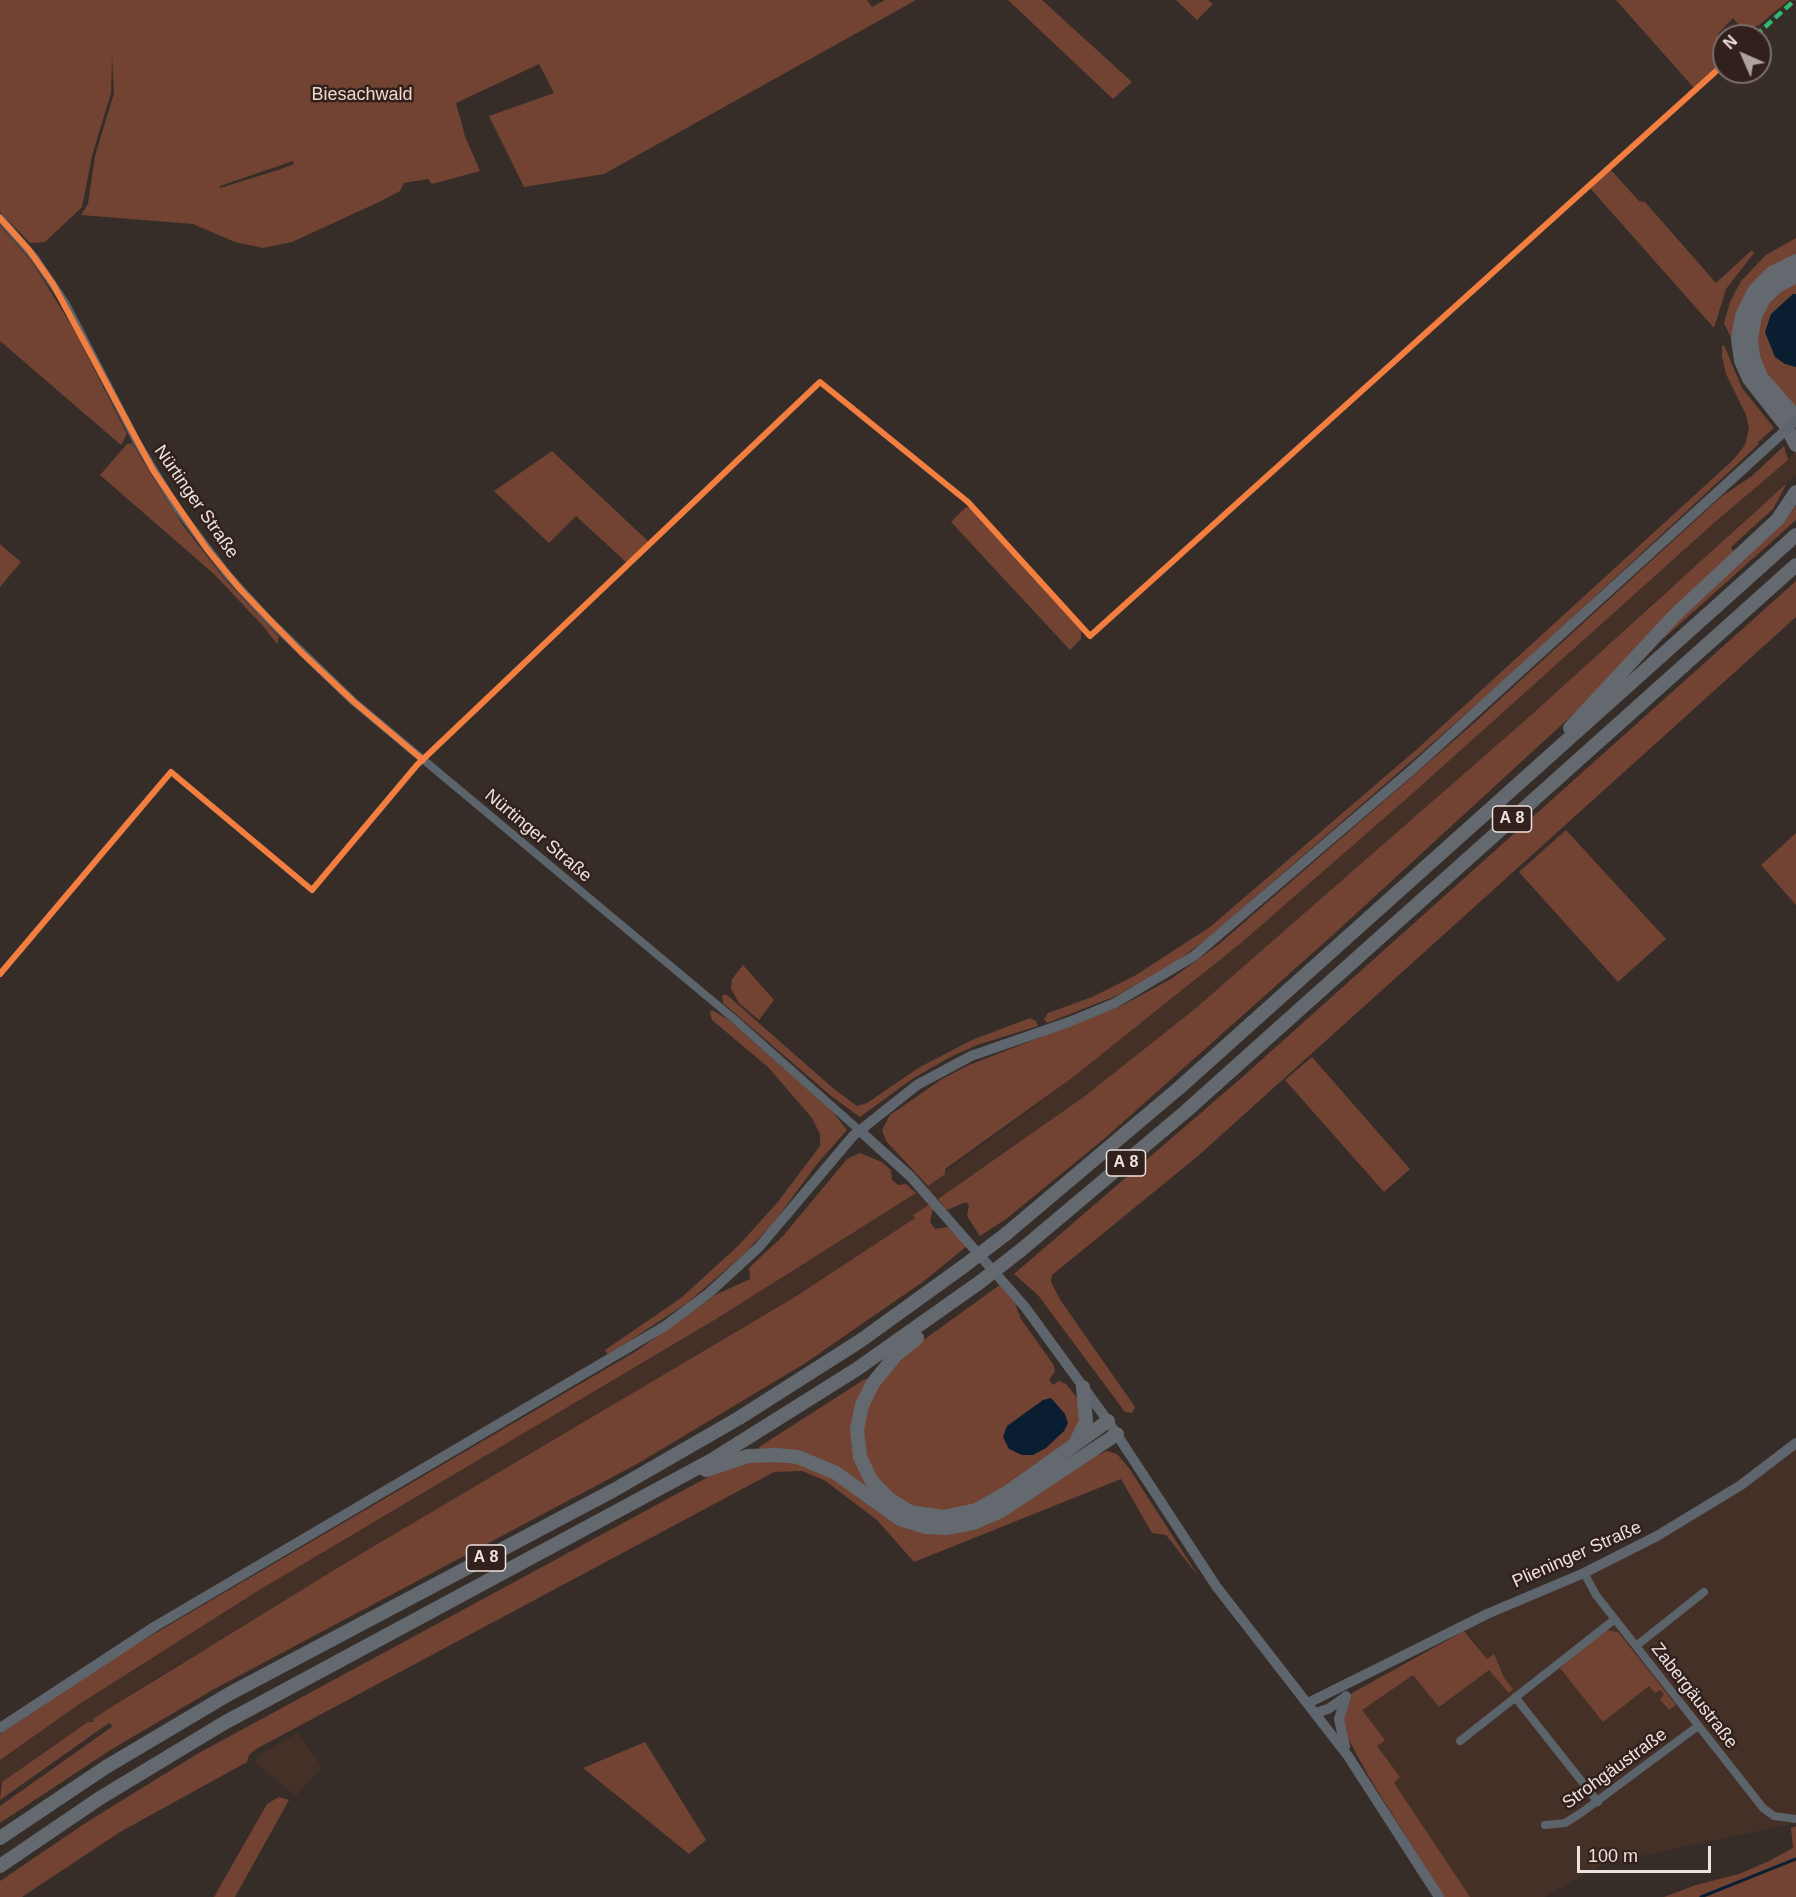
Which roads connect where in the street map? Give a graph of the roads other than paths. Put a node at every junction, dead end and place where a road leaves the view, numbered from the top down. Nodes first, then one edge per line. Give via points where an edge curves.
1 (0, 218) edge
2 (1796, 261) edge
3 (1796, 276) edge
4 (1796, 419) edge
5 (1796, 444) edge
6 (1796, 492) edge
7 (1796, 536) edge
8 (1796, 565) edge
9 (1540, 764) junction
10 (859, 1130) junction
11 (952, 1302) junction
12 (1083, 1387) junction
13 (1108, 1421) junction
14 (1117, 1434) junction
15 (1796, 1443) edge
16 (1071, 1446) junction
17 (676, 1480) junction
18 (1584, 1572) junction
19 (1704, 1592) dead end
20 (1615, 1619) junction
21 (1636, 1646) junction
22 (1360, 1680) junction
23 (1347, 1696) junction
24 (1515, 1697) junction
25 (1308, 1703) junction
26 (1316, 1713) junction
27 (1698, 1726) junction
28 (0, 1728) edge
29 (1460, 1740) dead end
30 (1348, 1756) junction
31 (1598, 1802) junction
32 (1796, 1819) edge
33 (1545, 1825) dead end
34 (0, 1838) edge
35 (0, 1866) edge
36 (1439, 1897) edge

1 - 10 street, Nürtinger Straße via 53,284 137,442 177,508 222,568 261,611 353,701 733,1018
2 - 5 highway via 1772,273 1755,290 1742,316 1738,339 1749,380
3 - 4 highway via 1764,299 1750,338 1761,377
4 - 10 main road, bridge via 1414,768 1205,948 1115,1003 947,1067 898,1097
6 - 9 highway via 1784,513 1665,624
7 - 9 highway, A 8
8 - 11 highway, A 8, bridge via 1202,1096 1021,1250
9 - 34 highway, A 8, bridge via 1179,1088 1006,1234 860,1341 718,1431 593,1501 229,1694 106,1767
10 - 12 main road via 908,1174 999,1274
10 - 28 main road via 759,1247 671,1322 135,1639
11 - 16 highway via 888,1364 864,1400 857,1440 861,1461 873,1484 893,1502 914,1513 957,1516 994,1501
11 - 17 highway, A 8 via 825,1390
12 - 13 main road
12 - 16 highway via 1085,1424
13 - 14 main road
13 - 16 highway
14 - 17 highway via 1001,1511 973,1523 946,1528 900,1519 836,1473 798,1457 748,1456
14 - 25 main road via 1216,1587
15 - 18 main road, Plieninger Straße via 1695,1515
17 - 35 highway, A 8 via 224,1723 110,1792
18 - 20 street, Zabergäustraße via 1596,1596
18 - 22 main road, Plieninger Straße via 1487,1614
19 - 21 street
20 - 21 street, Zabergäustraße
20 - 24 street
21 - 27 street, Zabergäustraße
22 - 23 main road, Plieninger Straße
22 - 25 main road, Plieninger Straße
23 - 26 main road, Plieninger Straße
23 - 30 main road via 1339,1725
24 - 29 street
24 - 31 street
25 - 26 main road
26 - 30 main road
27 - 31 street, Strohgäustraße
27 - 32 street, Zabergäustraße via 1763,1808 1774,1816
30 - 36 main road
31 - 33 street, Strohgäustraße via 1565,1823

